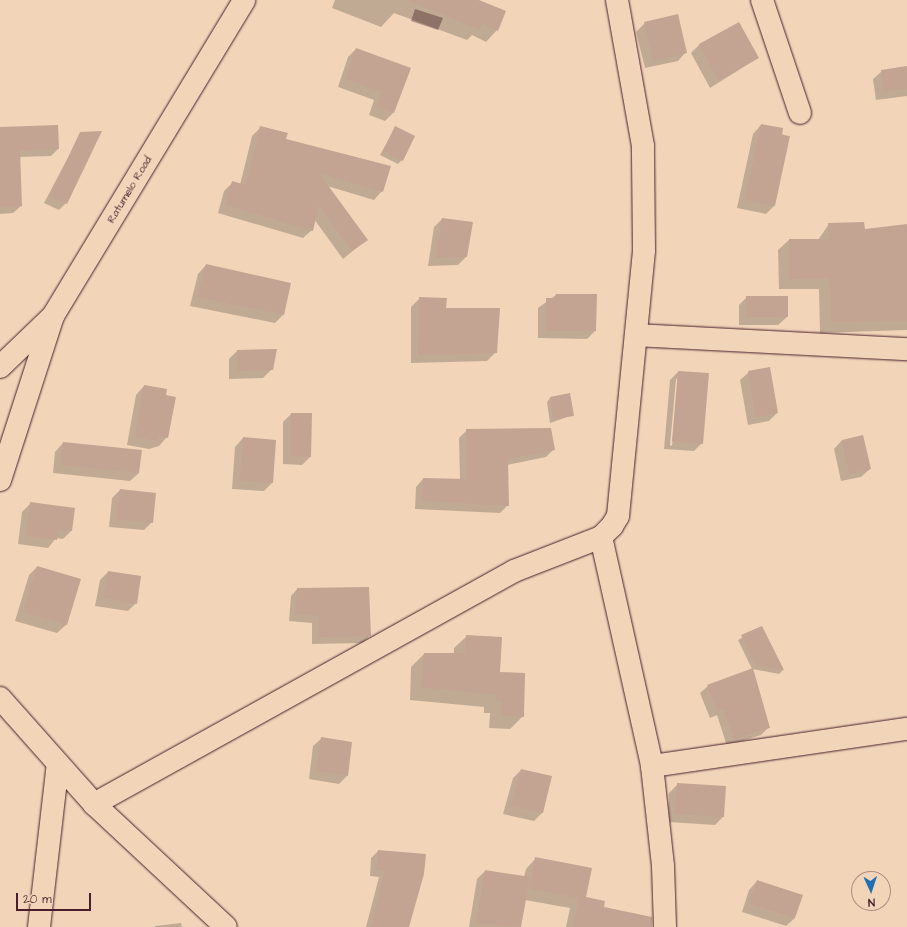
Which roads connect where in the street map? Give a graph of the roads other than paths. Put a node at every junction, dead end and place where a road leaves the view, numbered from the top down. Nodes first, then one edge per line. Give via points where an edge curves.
1 (244, 0) edge
2 (617, 0) edge
3 (762, 0) edge
4 (800, 113) dead end
5 (54, 316) junction
6 (636, 335) junction
7 (907, 349) edge
8 (0, 367) edge
9 (0, 480) edge
10 (601, 537) junction
11 (0, 698) edge
12 (907, 729) edge
13 (58, 764) junction
14 (652, 766) junction
15 (94, 804) junction
16 (39, 927) edge
17 (226, 927) edge
18 (665, 927) edge

1 - 5 street, Ratumelo Road
2 - 6 street via 643,146 644,250
3 - 4 street
5 - 8 street, Ratumelo Road
5 - 9 street
6 - 7 street
6 - 10 street via 618,516
10 - 14 street
10 - 15 street via 514,571
11 - 13 street
12 - 14 street
13 - 15 street
13 - 16 street
14 - 18 street via 663,866
15 - 17 street

